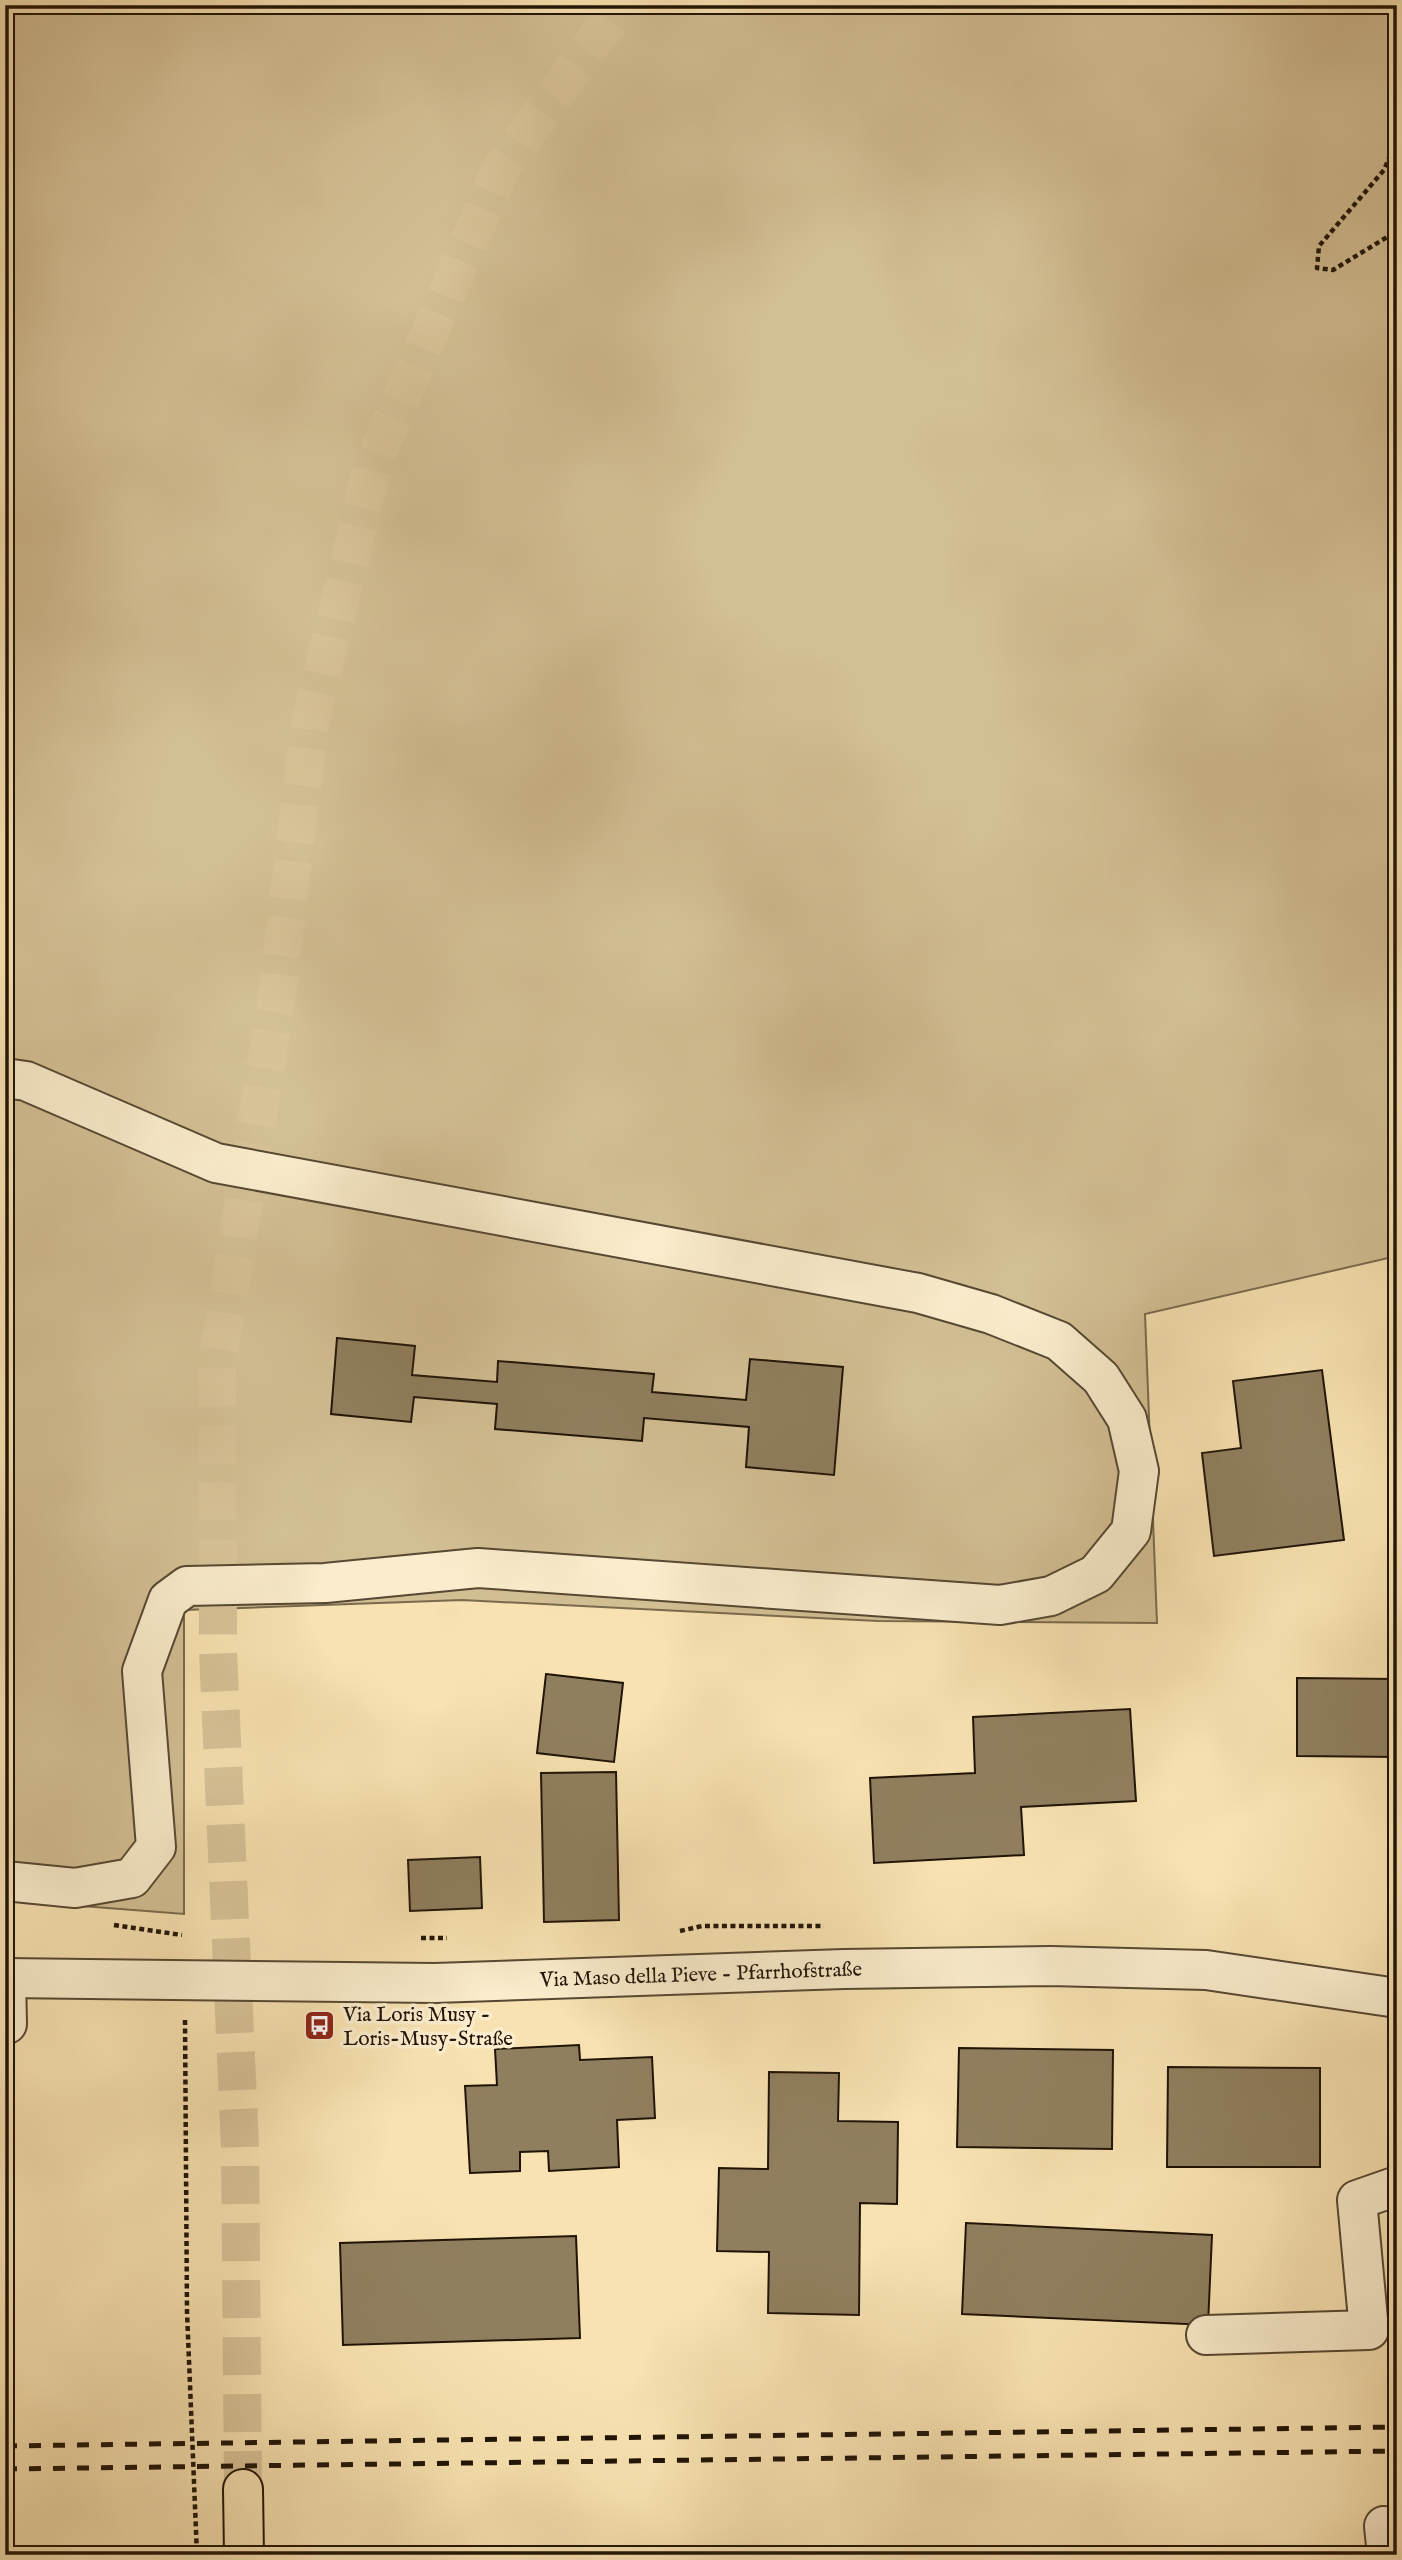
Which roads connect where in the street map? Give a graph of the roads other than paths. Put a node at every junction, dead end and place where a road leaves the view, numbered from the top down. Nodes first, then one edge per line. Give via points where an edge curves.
1 (5, 1078) edge
2 (5, 1881) edge
3 (6, 1978) edge
4 (1397, 1998) edge
5 (7, 2024) edge
6 (1397, 2186) edge
7 (1206, 2334) dead end
8 (243, 2489) tunnel mouth
9 (244, 2555) edge

1 - 2 street via 26,1082 216,1163 918,1293 991,1314 1059,1341 1101,1378 1127,1419 1139,1471 1131,1531 1096,1574 1051,1597 1000,1605 478,1567 325,1583 187,1586 168,1600 142,1671 156,1847 132,1878 75,1888
3 - 4 street, Via Maso della Pieve - Pfarrhofstraße via 435,1983 1051,1966 1206,1970
3 - 5 street
6 - 7 street via 1357,2200 1369,2330
8 - 9 main road

